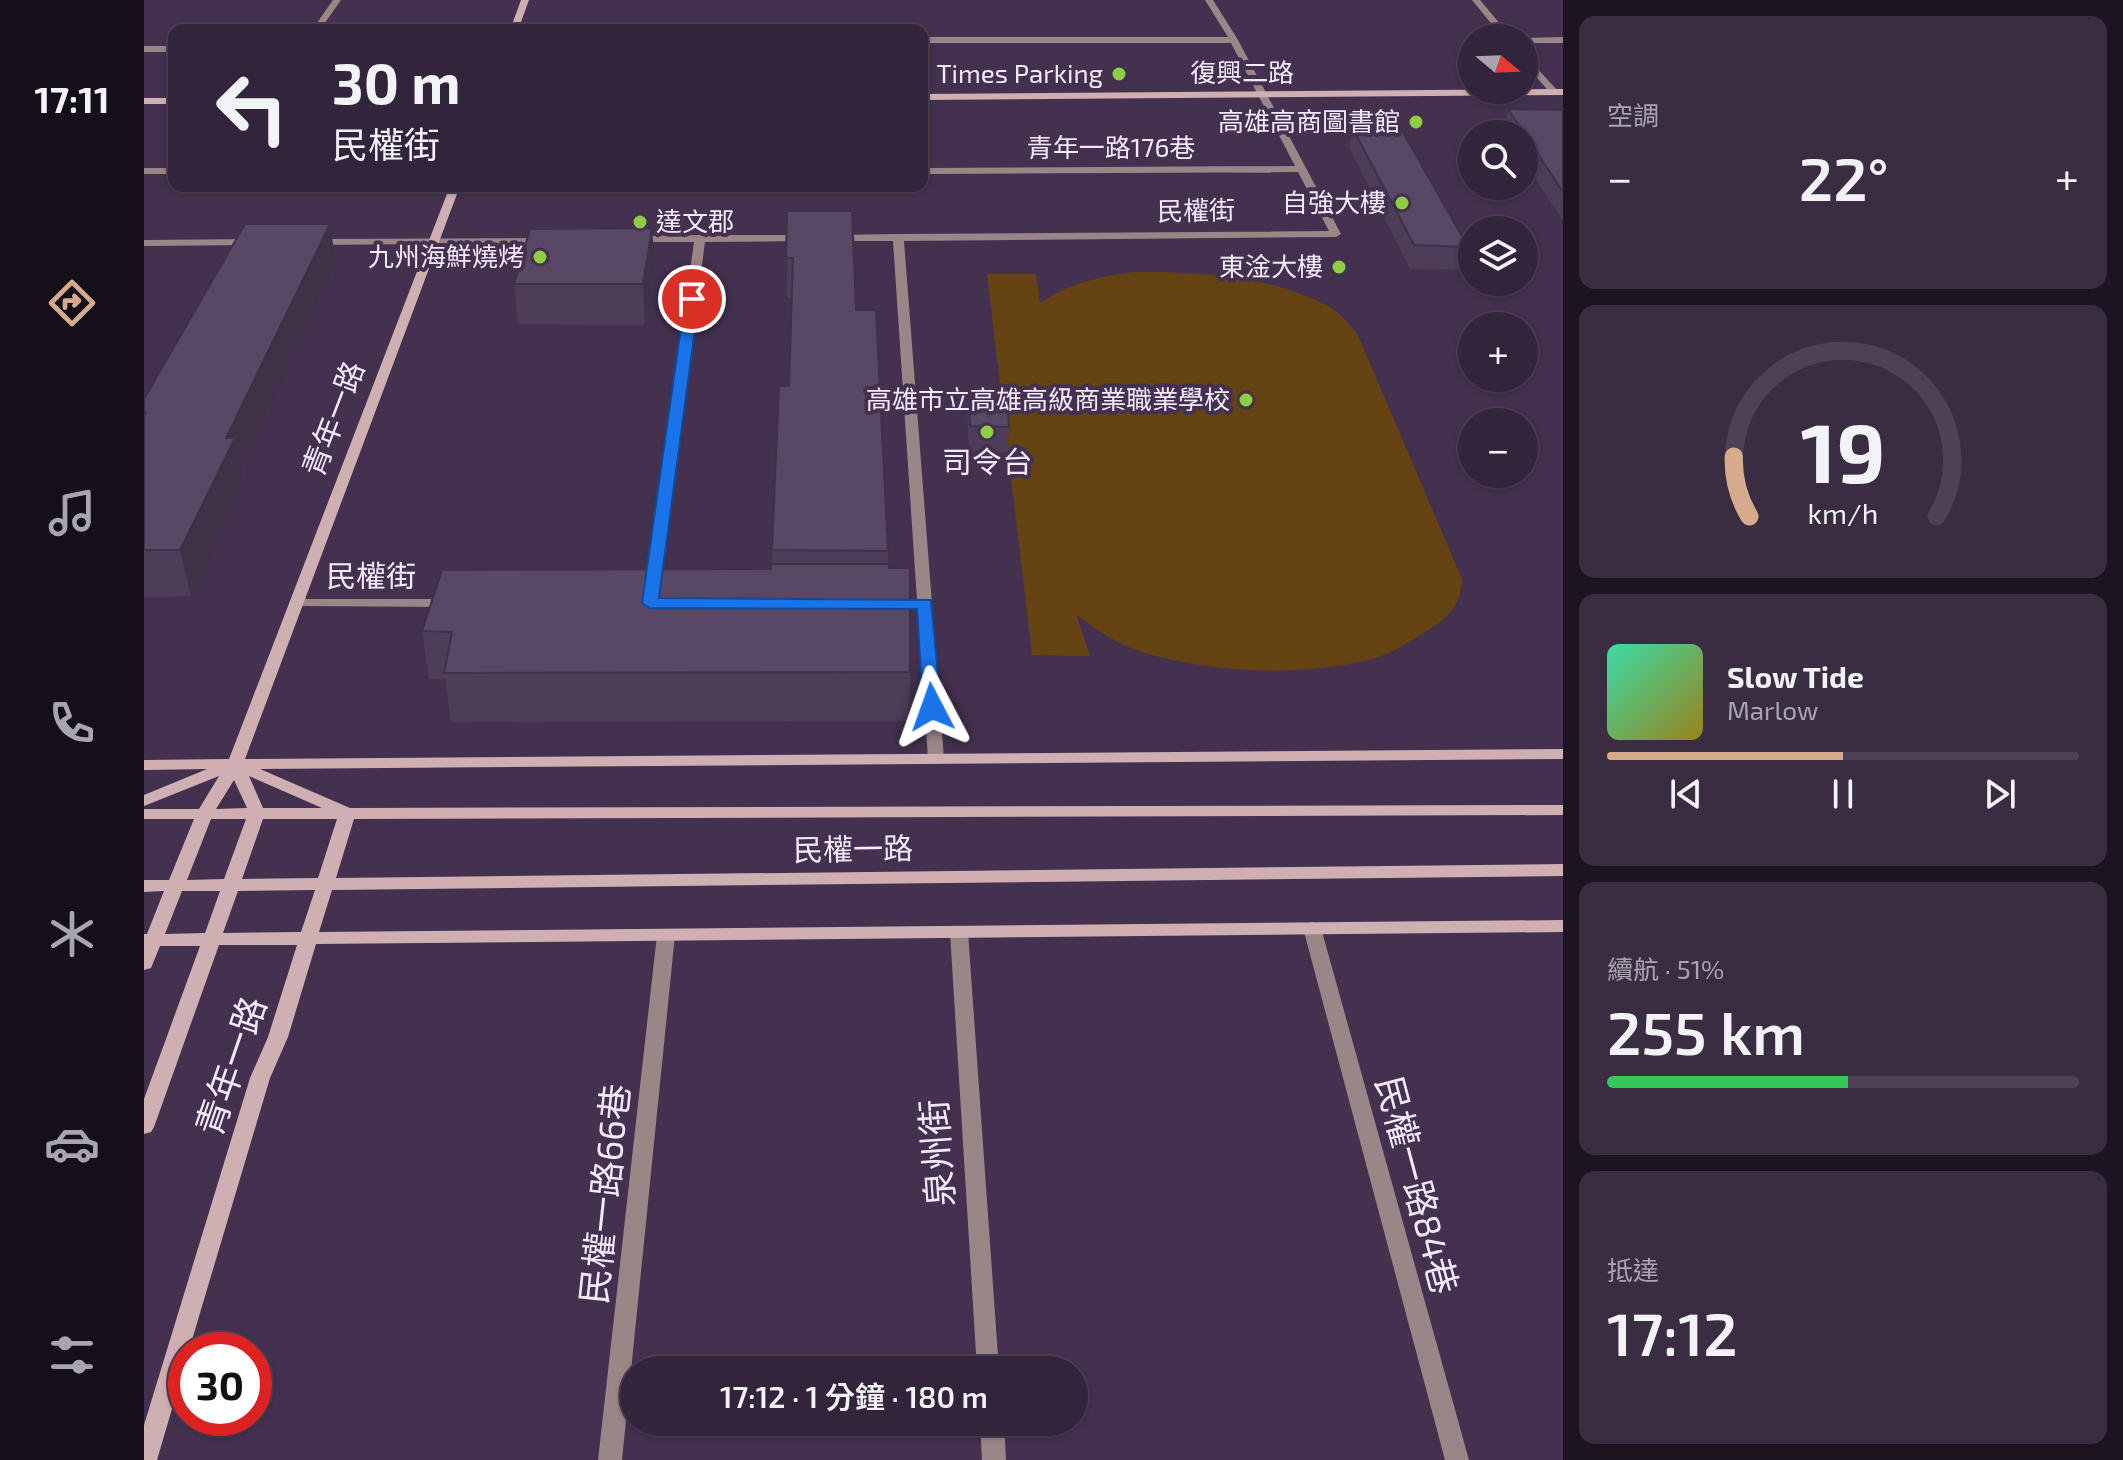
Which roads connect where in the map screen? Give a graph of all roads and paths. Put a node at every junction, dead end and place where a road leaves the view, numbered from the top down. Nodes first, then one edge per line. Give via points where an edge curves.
1 (337, 0) edge
2 (525, 0) edge
3 (1209, 0) edge
4 (1476, 0) edge
5 (320, 24) edge
6 (516, 24) edge
7 (1496, 24) edge
8 (928, 40) edge
9 (1234, 40) junction
10 (1538, 40) edge
11 (1563, 40) edge
12 (144, 49) edge
13 (168, 49) edge
14 (1538, 71) edge
15 (1559, 92) edge
16 (1262, 95) junction
17 (928, 97) edge
18 (144, 101) edge
19 (168, 101) edge
20 (1300, 169) junction
21 (144, 171) edge
22 (168, 171) edge
23 (928, 171) edge
24 (453, 192) edge
25 (898, 237) junction
26 (700, 238) junction
27 (626, 239) edge
28 (566, 240) edge
29 (434, 241) junction
30 (268, 242) edge
31 (299, 242) edge
32 (144, 243) edge
33 (296, 603) junction
34 (469, 603) edge
35 (650, 603) edge
36 (880, 604) edge
37 (925, 604) junction
38 (1563, 754) edge
39 (936, 759) junction
40 (235, 764) junction
41 (144, 765) edge
42 (144, 801) edge
43 (1563, 810) edge
44 (205, 813) junction
45 (257, 813) junction
46 (347, 813) junction
47 (144, 814) edge
48 (1563, 870) edge
49 (230, 885) junction
50 (144, 886) edge
51 (175, 886) junction
52 (325, 886) junction
53 (1563, 926) edge
54 (1312, 928) junction
55 (959, 932) junction
56 (666, 935) junction
57 (309, 938) junction
58 (211, 939) junction
59 (149, 940) edge
60 (144, 964) edge
61 (144, 1127) edge
62 (987, 1356) edge
63 (993, 1436) edge
64 (145, 1460) edge
65 (610, 1460) edge
66 (994, 1460) edge
67 (1457, 1460) edge

1 - 5 street
2 - 6 street
3 - 9 street, 民權街
4 - 7 street
8 - 9 street
9 - 16 street, 民權街
10 - 11 street
12 - 13 street
14 - 15 street
15 - 16 street, 復興二路
16 - 17 street, 復興二路
16 - 20 street, 民權街
18 - 19 street
20 - 23 street, 青年一路176巷
20 - 25 street, 民權街 via 1336,234
21 - 22 street
24 - 29 street, 青年一路
25 - 26 street, 民權街
25 - 37 street
26 - 27 street, 民權街
26 - 35 street
28 - 29 street
29 - 31 street
29 - 33 street, 青年一路
30 - 32 street
33 - 34 street, 民權街
33 - 40 street, 青年一路
36 - 37 street
37 - 39 street
38 - 39 street
39 - 40 street
40 - 41 street
40 - 42 street
40 - 44 street, 青年一路
40 - 45 street
40 - 46 street
43 - 46 street, 民權一路
44 - 45 street, 民權一路
44 - 47 street, 民權一路
44 - 51 street, 青年一路
45 - 46 street, 民權一路
45 - 49 street, 青年一路
46 - 52 street, 青年一路
48 - 52 street, 民權一路
49 - 51 street, 民權一路
49 - 52 street, 民權一路
49 - 58 street, 青年一路
50 - 51 street, 民權一路
51 - 59 street, 青年一路
52 - 57 street, 青年一路
53 - 54 street
54 - 55 street
54 - 67 street, 民權一路84巷
55 - 56 street
55 - 62 street, 泉州街
56 - 57 street
56 - 65 street, 民權一路66巷
57 - 58 street
57 - 64 street, 青年一路 via 260,1078
58 - 59 street
58 - 61 street, 青年一路
59 - 60 street, 青年一路
63 - 66 street

